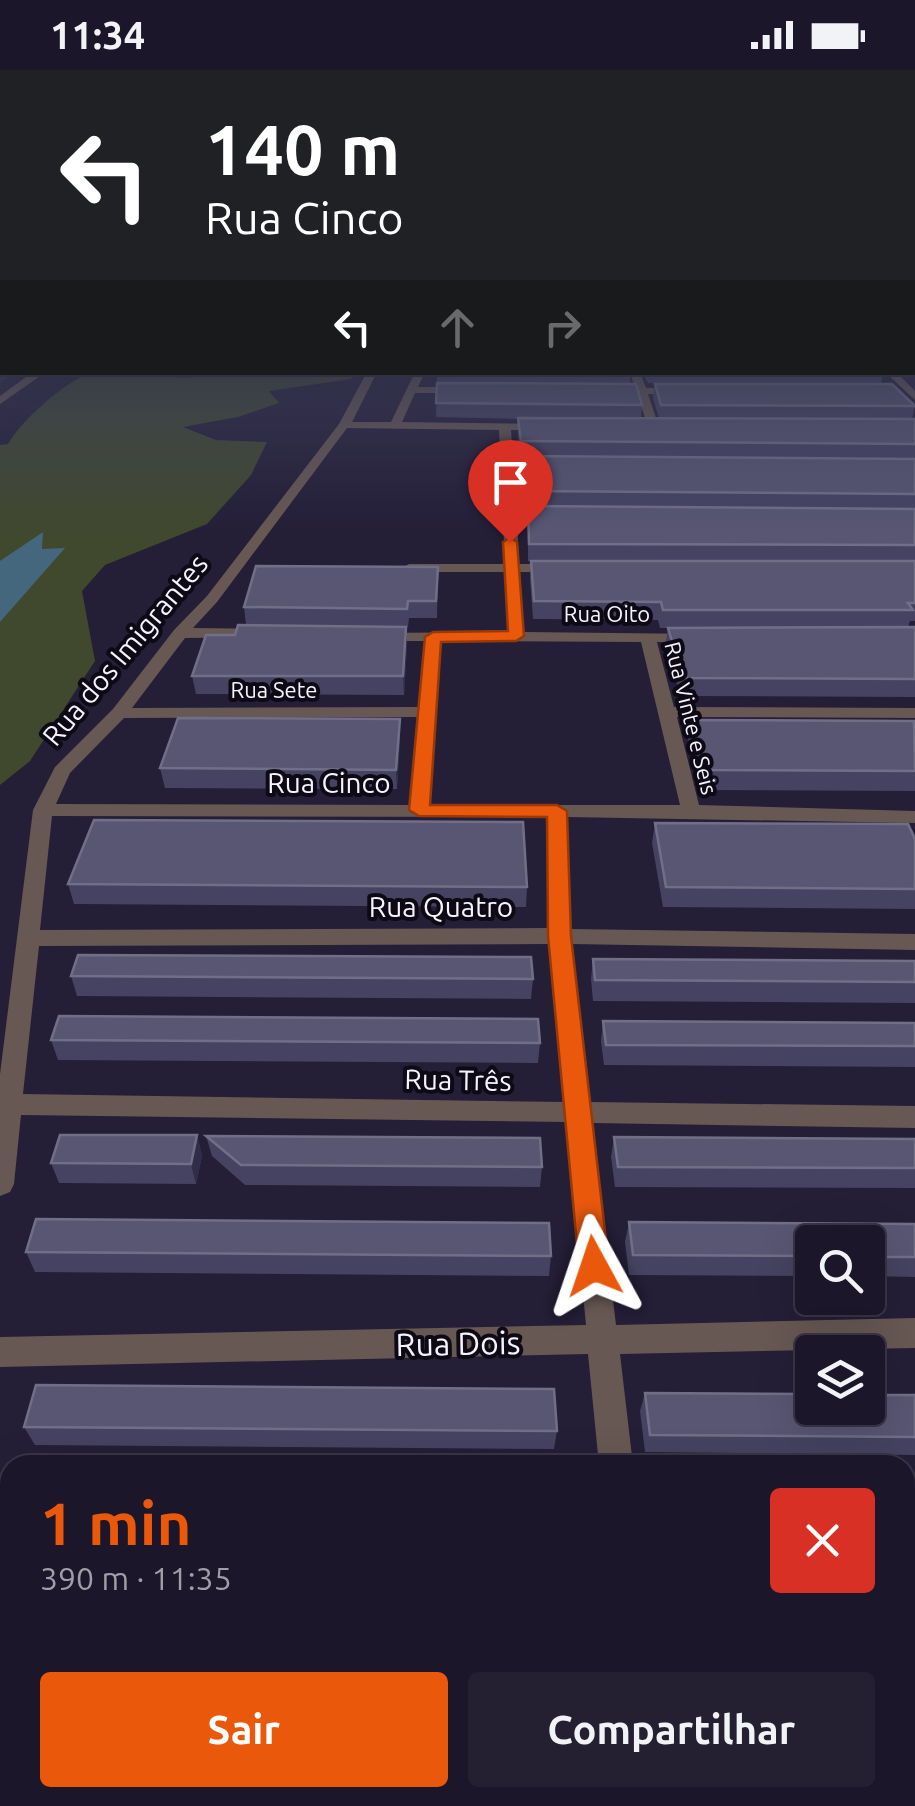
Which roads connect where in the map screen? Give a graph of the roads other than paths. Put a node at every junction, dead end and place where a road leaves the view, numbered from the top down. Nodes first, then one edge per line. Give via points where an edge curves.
1 (36, 375) edge
2 (370, 375) edge
3 (418, 375) edge
4 (636, 375) edge
5 (893, 375) edge
6 (411, 390) junction
7 (488, 390) edge
8 (584, 390) edge
9 (642, 390) junction
10 (699, 391) edge
11 (890, 391) edge
12 (912, 394) edge
13 (0, 402) edge
14 (344, 425) junction
15 (394, 427) junction
16 (504, 427) junction
17 (560, 427) edge
18 (634, 427) edge
19 (653, 427) junction
20 (672, 427) edge
21 (506, 464) junction
22 (565, 464) edge
23 (508, 515) junction
24 (566, 516) edge
25 (400, 568) edge
26 (512, 568) junction
27 (570, 568) edge
28 (232, 569) junction
29 (250, 569) edge
30 (180, 633) junction
31 (277, 634) edge
32 (355, 636) edge
33 (516, 636) junction
34 (648, 636) junction
35 (724, 636) edge
36 (433, 637) junction
37 (429, 712) junction
38 (666, 712) junction
39 (915, 712) edge
40 (119, 713) junction
41 (43, 810) junction
42 (419, 810) junction
43 (557, 811) junction
44 (691, 811) junction
45 (915, 818) edge
46 (560, 936) junction
47 (28, 938) junction
48 (915, 942) edge
49 (5, 1104) edge
50 (580, 1115) junction
51 (915, 1117) edge
52 (0, 1184) edge
53 (915, 1333) edge
54 (600, 1342) junction
55 (0, 1352) edge
56 (615, 1455) edge

1 - 13 street
2 - 14 street, Rua dos Imigrantes
3 - 6 street
4 - 9 street
5 - 12 street
6 - 7 street
6 - 15 street
8 - 9 street
9 - 10 street
9 - 19 street
11 - 12 street
14 - 15 street
14 - 28 street, Rua dos Imigrantes
15 - 16 street
16 - 17 street
16 - 21 street
18 - 19 street
19 - 20 street
21 - 22 street
21 - 23 street
23 - 24 street
23 - 26 street
25 - 26 street
26 - 27 street
26 - 33 street
28 - 29 street
28 - 30 street, Rua dos Imigrantes
30 - 31 street
30 - 40 street, Rua dos Imigrantes
32 - 36 street, Rua Oito
33 - 34 street, Rua Oito
33 - 36 street, Rua Oito
34 - 35 street, Rua Oito
34 - 38 street, Rua Vinte e Seis
36 - 37 street
37 - 40 street, Rua Sete
37 - 42 street
38 - 39 street
38 - 44 street, Rua Vinte e Seis
40 - 41 street, Rua dos Imigrantes via 62,771
41 - 42 street, Rua Cinco
41 - 47 street, Rua dos Imigrantes
42 - 43 street, Rua Cinco
43 - 44 street, Rua Cinco
43 - 46 street
44 - 45 street, Rua Cinco
46 - 47 street, Rua Quatro
46 - 48 street, Rua Quatro
46 - 50 street
47 - 49 street, Rua dos Imigrantes
49 - 50 street, Rua Três
49 - 52 street, Rua dos Imigrantes
50 - 51 street, Rua Três
50 - 54 street
53 - 54 street, Rua Dois
54 - 55 street, Rua Dois
54 - 56 street

